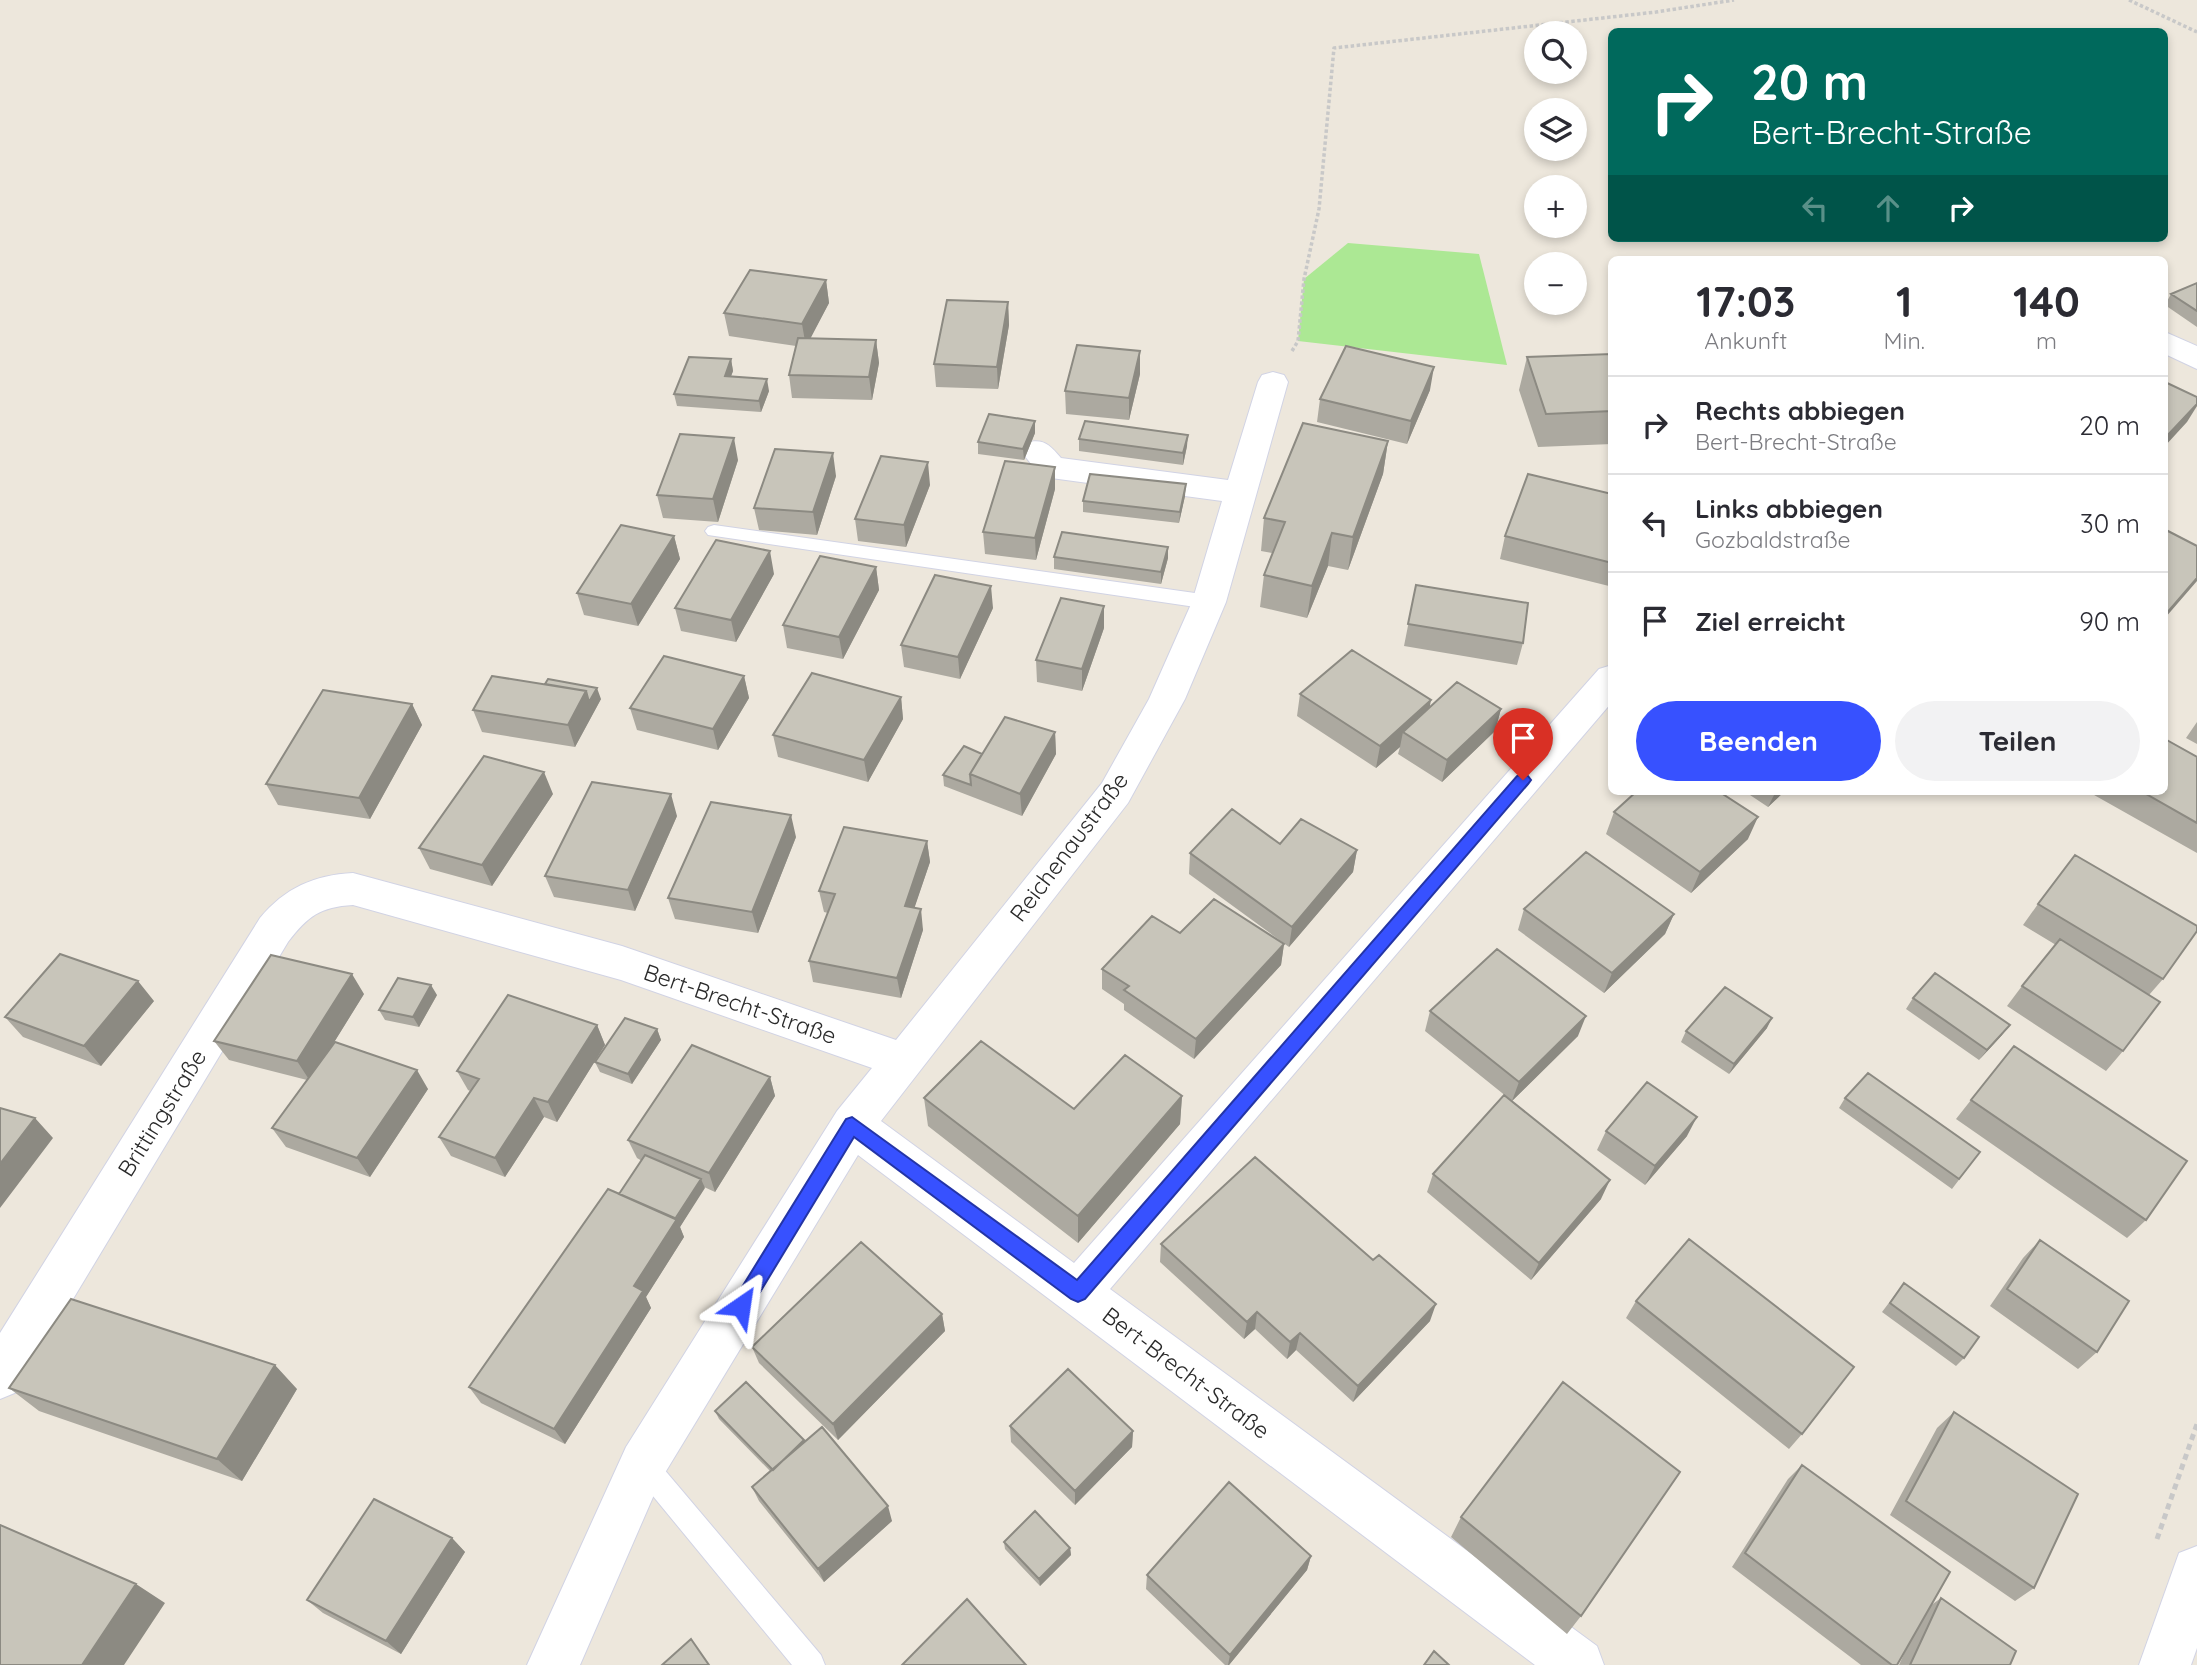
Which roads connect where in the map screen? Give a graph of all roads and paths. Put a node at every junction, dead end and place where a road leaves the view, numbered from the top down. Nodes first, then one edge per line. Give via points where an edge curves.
1 (1734, 0) edge
2 (2129, 0) edge
3 (2197, 32) edge
4 (2168, 343) edge
5 (2197, 359) edge
6 (1273, 382) joint
7 (1036, 450) dead end
8 (1239, 492) junction
9 (714, 531) dead end
10 (1209, 602) junction
11 (1608, 683) edge
12 (353, 889) joint
13 (904, 1061) junction
14 (852, 1125) junction
15 (1078, 1293) junction
16 (0, 1377) edge
17 (643, 1464) junction
18 (2197, 1571) edge
19 (553, 1665) edge
20 (811, 1665) edge
21 (1578, 1665) edge
22 (2165, 1665) edge

1 - 6 path via 1334,48 1318,209 1298,341
2 - 3 path
4 - 5 street
6 - 8 street, Reichenaustraße
7 - 8 street via 1051,467
8 - 10 street, Reichenaustraße
9 - 10 lane
10 - 13 street, Reichenaustraße via 1167,699 1115,793
11 - 15 street
12 - 13 street, Bert-Brecht-Straße via 622,963
12 - 16 street, Brittingstraße via 307,897 274,930
13 - 14 street
14 - 15 street, Bert-Brecht-Straße
14 - 17 street
15 - 21 street, Bert-Brecht-Straße
17 - 19 street
17 - 20 lane
18 - 22 street

